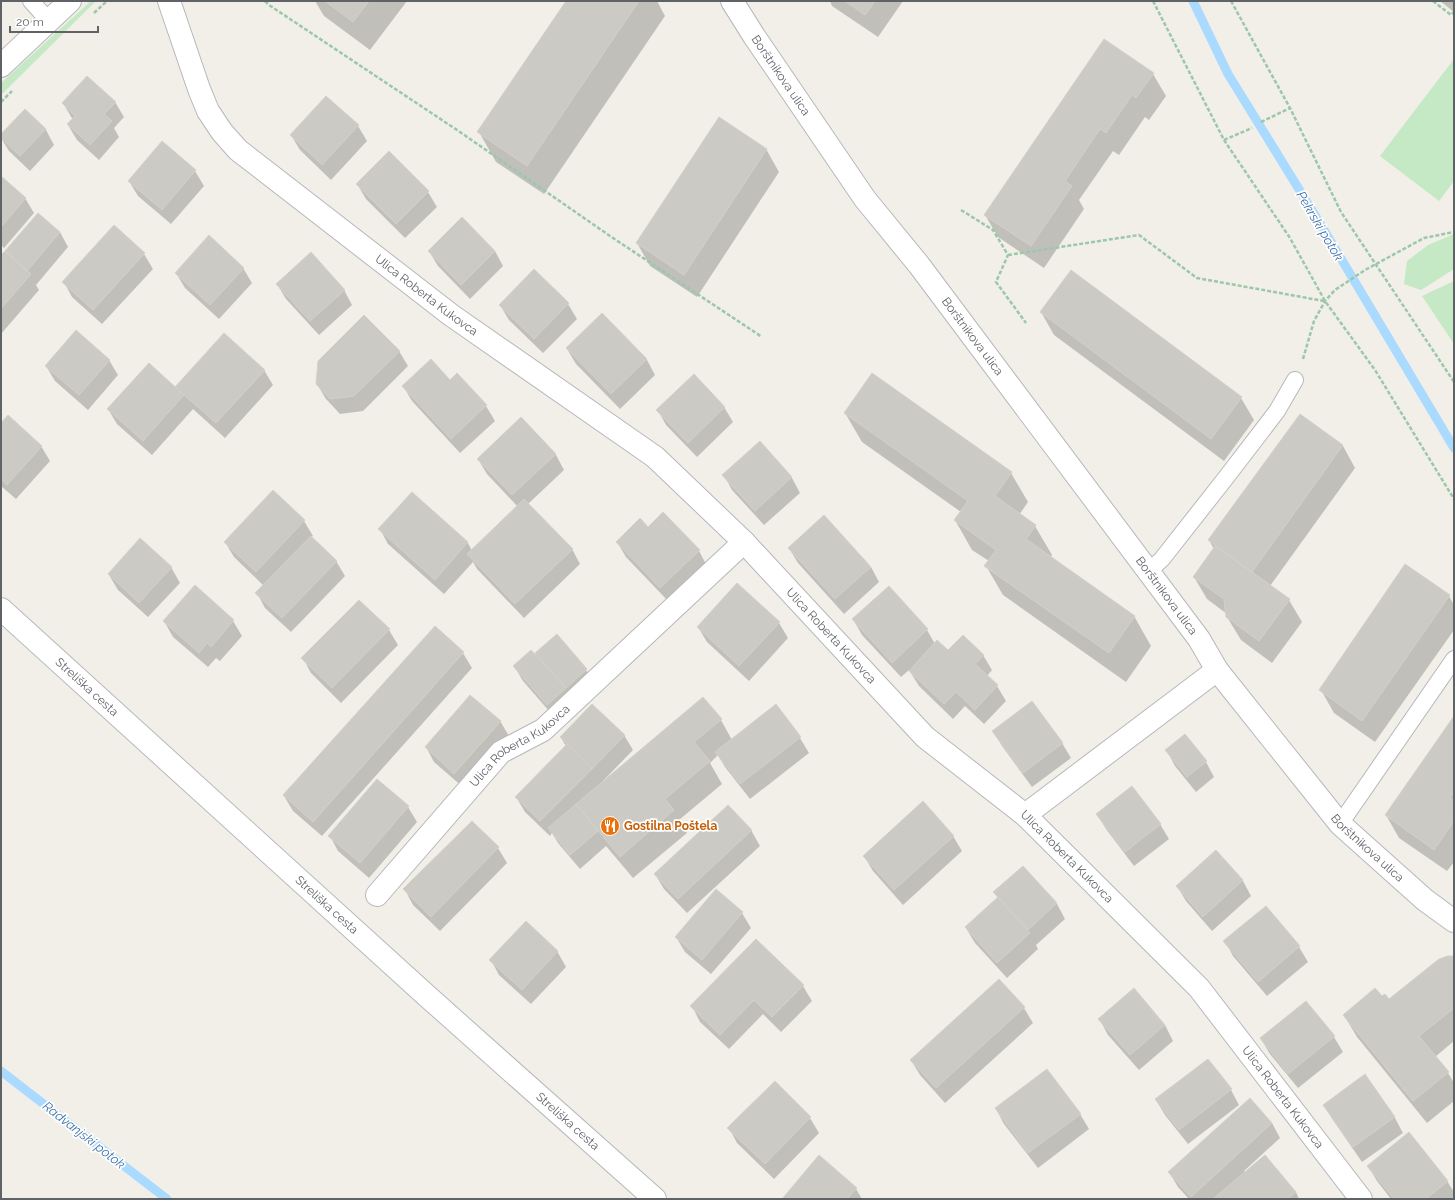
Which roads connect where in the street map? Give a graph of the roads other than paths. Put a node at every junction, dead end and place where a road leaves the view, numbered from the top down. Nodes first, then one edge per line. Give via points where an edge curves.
1 (31, 1) edge
2 (70, 1) edge
3 (169, 1) edge
4 (732, 1) edge
5 (49, 21) junction
6 (1, 66) edge
7 (1295, 380) road end
8 (744, 542) junction
9 (1148, 572) junction
10 (1, 609) edge
11 (1454, 659) edge
12 (1217, 670) junction
13 (1025, 815) junction
14 (1340, 824) junction
15 (377, 895) dead end
16 (1454, 921) edge
17 (655, 1199) edge
18 (1361, 1199) edge

1 - 5 lane
2 - 5 street
3 - 8 street, Ulica Roberta Kukovca via 208,111 238,150 451,315 655,457
4 - 9 street, Borštnikova ulica via 865,199 919,265
5 - 6 street
7 - 9 lane via 1277,411 1228,475 1162,559
8 - 13 street, Ulica Roberta Kukovca via 925,737
8 - 15 street, Ulica Roberta Kukovca via 543,730 501,752
9 - 12 street, Borštnikova ulica via 1199,638
10 - 17 street, Streliška cesta
11 - 14 lane
12 - 13 street
12 - 14 street, Borštnikova ulica
13 - 18 street, Ulica Roberta Kukovca via 1199,988
14 - 16 street, Borštnikova ulica via 1425,900

